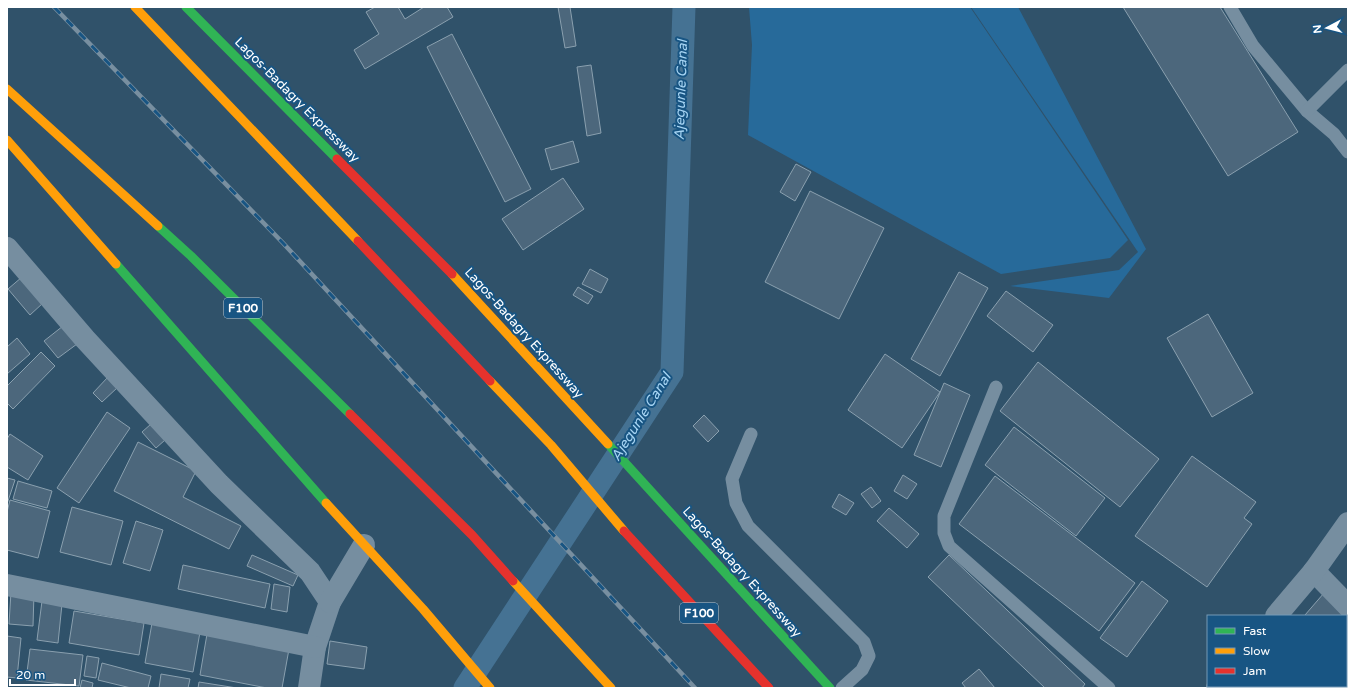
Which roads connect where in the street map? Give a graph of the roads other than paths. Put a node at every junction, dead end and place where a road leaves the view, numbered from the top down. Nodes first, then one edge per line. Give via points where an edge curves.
1 (135, 7) edge
2 (186, 7) edge
3 (1230, 7) edge
4 (1348, 70) edge
5 (7, 89) edge
6 (1307, 112) junction
7 (7, 140) edge
8 (1348, 152) edge
9 (7, 248) edge
10 (996, 387) dead end
11 (751, 434) dead end
12 (1348, 523) edge
13 (364, 545) junction
14 (1314, 571) junction
15 (7, 585) edge
16 (330, 602) junction
17 (1348, 606) edge
18 (1277, 615) edge
19 (315, 647) junction
20 (310, 688) edge
21 (490, 688) edge
22 (611, 688) edge
23 (768, 688) edge
24 (830, 688) edge
25 (842, 688) edge
26 (1109, 688) edge

1 - 23 main road, F100 via 551,445 630,538
2 - 24 main road, Lagos-Badagry Expressway via 465,287
3 - 6 lane via 1253,46
4 - 6 lane
5 - 22 main road, F100 via 191,256 472,535
6 - 8 lane via 1334,134
7 - 13 main road
9 - 16 street via 218,484 310,572
10 - 26 lane via 944,516 944,534 950,546
11 - 25 lane via 732,479 736,503 748,526 864,642 869,656 862,670
12 - 14 street
13 - 16 street
13 - 21 main road
14 - 17 street
14 - 18 street
15 - 19 street
16 - 19 street
19 - 20 street

